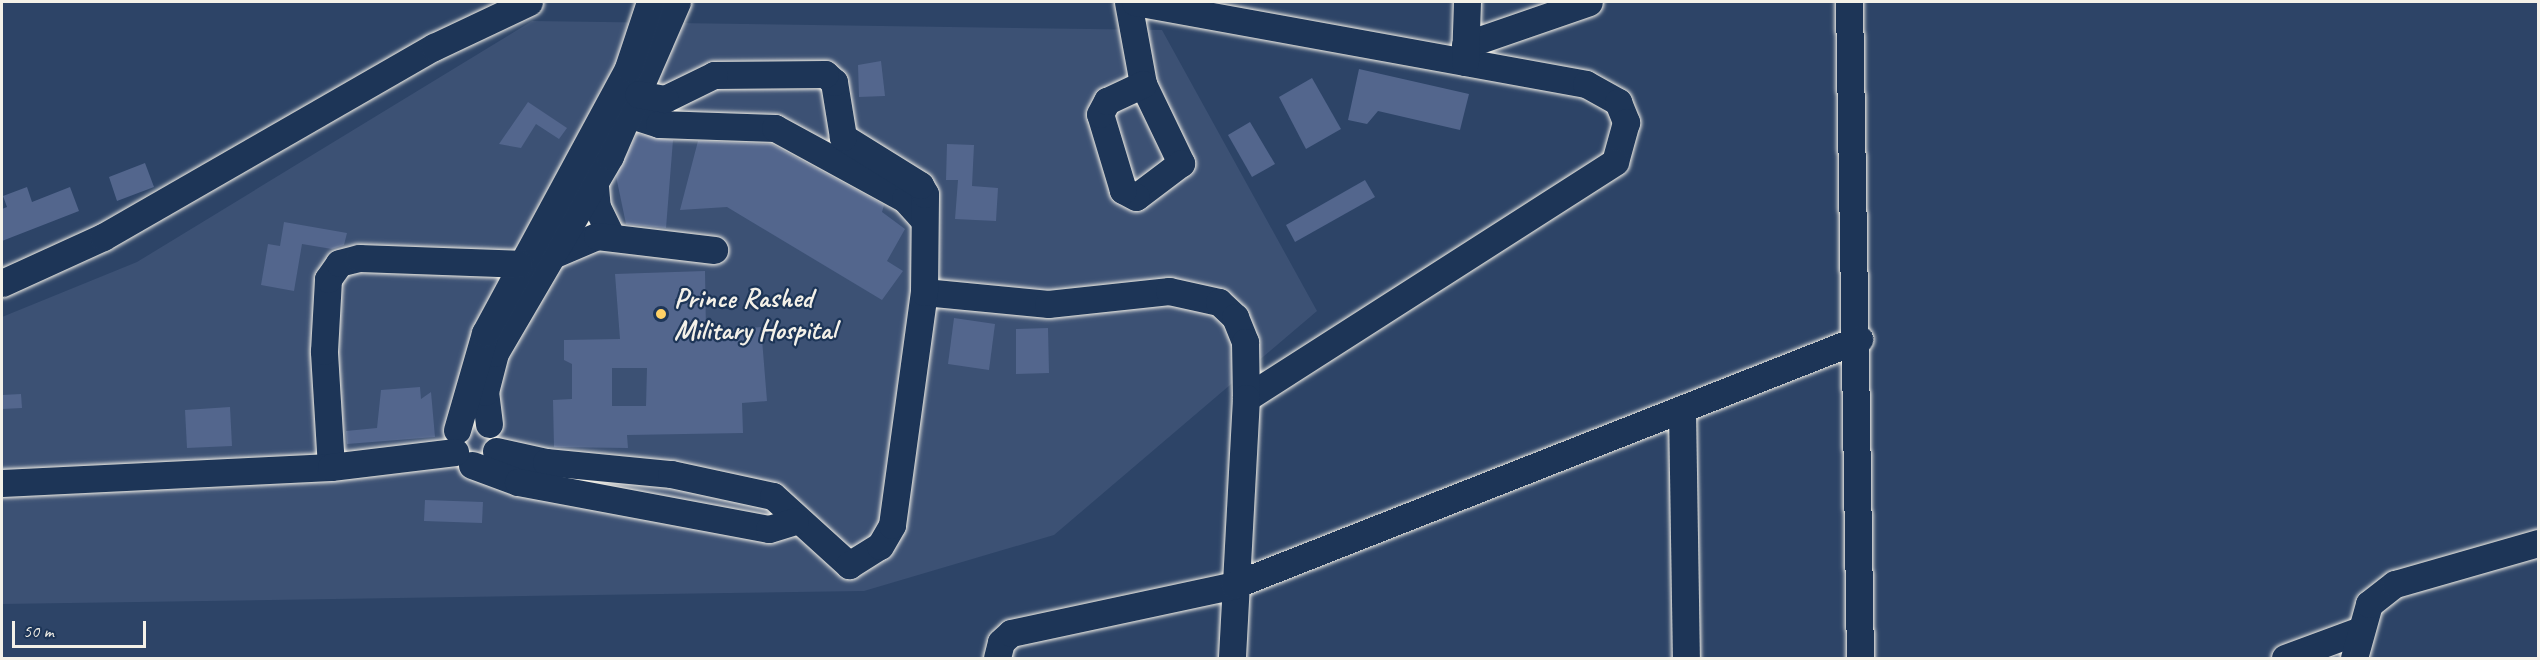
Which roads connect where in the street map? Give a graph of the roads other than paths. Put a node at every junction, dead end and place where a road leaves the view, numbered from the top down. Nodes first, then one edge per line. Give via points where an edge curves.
1 (529, 2) edge
2 (650, 2) edge
3 (677, 2) edge
4 (1128, 2) edge
5 (1135, 2) edge
6 (1467, 2) edge
7 (1588, 2) edge
8 (1849, 2) edge
9 (1465, 54) junction
10 (1143, 84) dead end
11 (624, 106) junction
12 (594, 175) junction
13 (923, 219) junction
14 (612, 236) junction
15 (714, 250) dead end
16 (550, 256) junction
17 (519, 264) junction
18 (2, 283) edge
19 (924, 292) junction
20 (1859, 339) junction
21 (1246, 398) junction
22 (1682, 409) junction
23 (489, 424) junction
24 (461, 449) junction
25 (496, 451) junction
26 (331, 467) junction
27 (2, 483) edge
28 (795, 521) junction
29 (2538, 543) edge
30 (1234, 585) junction
31 (2358, 631) junction
32 (997, 658) edge
33 (1232, 658) edge
34 (1686, 658) edge
35 (1860, 658) edge
36 (2285, 658) edge
37 (2354, 658) edge

1 - 18 street via 434,47 103,237
2 - 11 street
3 - 11 street
4 - 10 street
5 - 9 street
6 - 9 street
7 - 9 street
8 - 20 street
9 - 21 street via 1606,91 1626,122 1615,162
11 - 12 street
11 - 13 street via 659,124 775,128 905,199
11 - 13 street via 665,99 714,75 825,74 834,82 843,137 920,185 927,202
11 - 17 street
12 - 14 street via 597,207
12 - 16 street
13 - 19 street
14 - 15 street
14 - 16 street via 582,240
16 - 23 street via 488,373
17 - 24 street via 473,364
17 - 26 street via 359,258 339,263 328,279 324,351
19 - 21 street via 1048,304 1169,291 1197,294 1219,302 1235,317 1245,342
19 - 28 street via 892,525 880,546 849,565
20 - 22 street
20 - 35 street
21 - 30 street
22 - 30 street
22 - 34 street
23 - 24 street via 468,421
23 - 25 street via 497,436
24 - 25 street via 487,462
24 - 26 street
24 - 28 street via 518,482 769,529
25 - 28 street via 546,462 671,474 773,496
26 - 27 street
29 - 31 street via 2395,584 2369,604
30 - 32 street via 1011,633 1001,642
30 - 33 street
31 - 36 street
31 - 37 street

